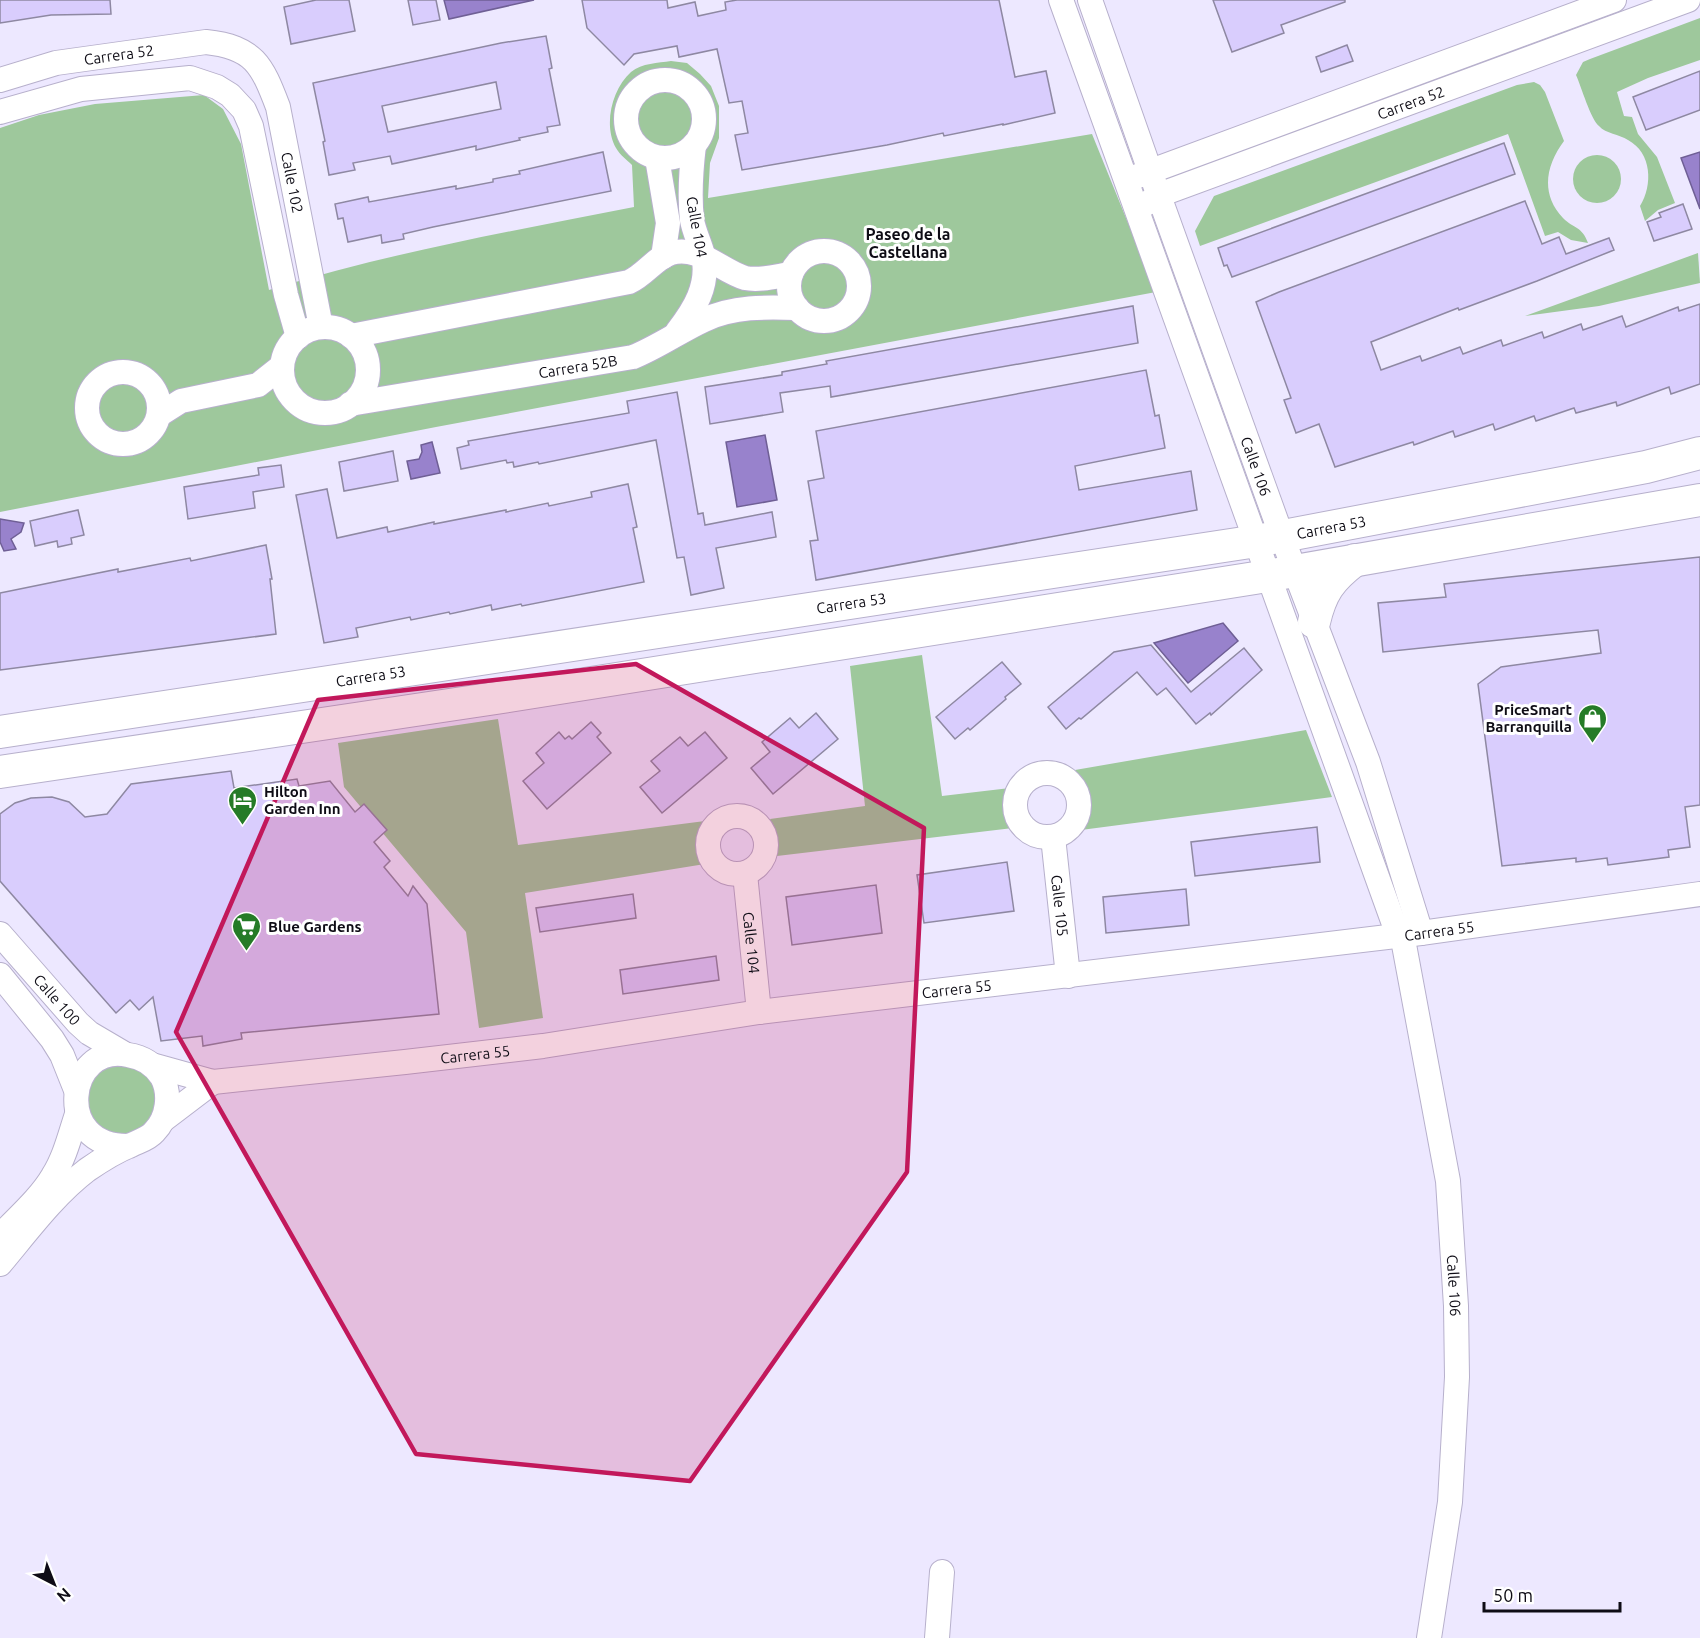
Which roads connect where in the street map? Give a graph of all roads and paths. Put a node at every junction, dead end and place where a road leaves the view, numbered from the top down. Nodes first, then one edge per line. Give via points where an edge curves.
1 (1061, 0) edge
2 (1090, 0) edge
3 (1614, 0) edge
4 (1688, 0) edge
5 (239, 49) joint
6 (0, 80) edge
7 (217, 87) joint
8 (0, 112) edge
9 (694, 145) junction
10 (657, 158) junction
11 (1150, 171) junction
12 (1126, 180) junction
13 (1159, 195) junction
14 (1137, 210) junction
15 (663, 257) junction
16 (704, 257) junction
17 (792, 274) junction
18 (797, 308) junction
19 (321, 327) junction
20 (351, 336) junction
21 (673, 336) junction
22 (298, 337) junction
23 (282, 366) junction
24 (258, 385) junction
25 (290, 395) junction
26 (157, 403) dead end
27 (350, 404) junction
28 (1700, 453) edge
29 (1700, 500) edge
30 (1269, 539) junction
31 (1355, 560) junction
32 (1282, 573) junction
33 (1314, 622) junction
34 (0, 732) edge
35 (0, 772) edge
36 (1053, 837) dead end
37 (1377, 873) junction
38 (745, 874) dead end
39 (1700, 894) edge
40 (0, 934) edge
41 (1407, 934) junction
42 (1358, 941) junction
43 (0, 975) edge
44 (1068, 976) junction
45 (759, 1012) junction
46 (123, 1053) junction
47 (152, 1065) junction
48 (213, 1082) junction
49 (76, 1090) junction
50 (77, 1114) junction
51 (163, 1120) junction
52 (129, 1146) junction
53 (0, 1236) edge
54 (0, 1264) edge
55 (942, 1572) dead end
56 (937, 1638) edge
57 (1429, 1638) edge

1 - 12 street, Calle 106
2 - 11 street, Calle 106
3 - 11 street, Carrera 52
4 - 13 street, Carrera 52
5 - 6 street, Carrera 52 via 206,42 56,63
5 - 19 street, Calle 102 via 267,76 278,107
7 - 8 street, Carrera 52 via 190,78 81,89
7 - 22 street, Calle 102 via 244,110 250,126
9 - 10 street via 683,154
9 - 10 street, Calle 104 via 704,122 698,98 678,82 656,81 636,93 630,103 627,126 637,147
9 - 16 street, Calle 104 via 690,195 694,229
10 - 15 street, Calle 104 via 668,223
11 - 12 street, Carrera 52
11 - 13 street, Calle 106
12 - 14 street, Calle 106
13 - 14 street, Carrera 52
13 - 30 street, Calle 106
14 - 30 street, Calle 106
15 - 16 street via 682,252
15 - 20 street via 629,282
16 - 17 street via 747,278
16 - 21 street, Calle 104 via 698,302
17 - 18 street via 790,292
17 - 18 street, Carrera 52B via 810,254 829,252 853,266 859,284 854,303 841,316 822,321
18 - 21 street, Carrera 52B via 724,312
19 - 20 street via 342,330
19 - 22 street
20 - 27 street via 366,357 368,370 359,395
21 - 27 street, Carrera 52B via 633,357
22 - 23 street via 287,350
23 - 24 street
23 - 25 street
24 - 25 street
24 - 26 street
25 - 27 street via 318,412 338,411
28 - 30 main road, Carrera 53 via 1646,467
29 - 31 main road
30 - 32 street, Calle 106
30 - 34 main road, Carrera 53
31 - 32 main road
31 - 33 main road via 1327,586
32 - 33 street, Calle 106
32 - 35 main road
32 - 37 street, Calle 106
33 - 41 street, Calle 106 via 1368,762
36 - 44 street, Calle 105
37 - 41 street, Calle 106
37 - 42 street, Calle 106 via 1382,891 1379,911 1371,929
38 - 45 street, Calle 104
39 - 41 street, Carrera 55
40 - 46 street, Calle 100 via 78,1023
41 - 42 street, Carrera 55
41 - 57 street, Calle 106 via 1448,1181 1456,1306 1457,1377 1450,1502
42 - 44 street, Carrera 55
43 - 49 street, Calle 100 via 52,1039
44 - 45 street, Carrera 55
45 - 48 street, Carrera 55 via 543,1046
46 - 47 street
46 - 49 street via 93,1063
47 - 48 street, Carrera 55
47 - 51 street via 167,1090
48 - 51 street
49 - 50 street
50 - 52 street via 92,1136 104,1143
50 - 53 street via 53,1176
51 - 52 street via 155,1131
52 - 54 street via 90,1168 58,1195
55 - 56 street

